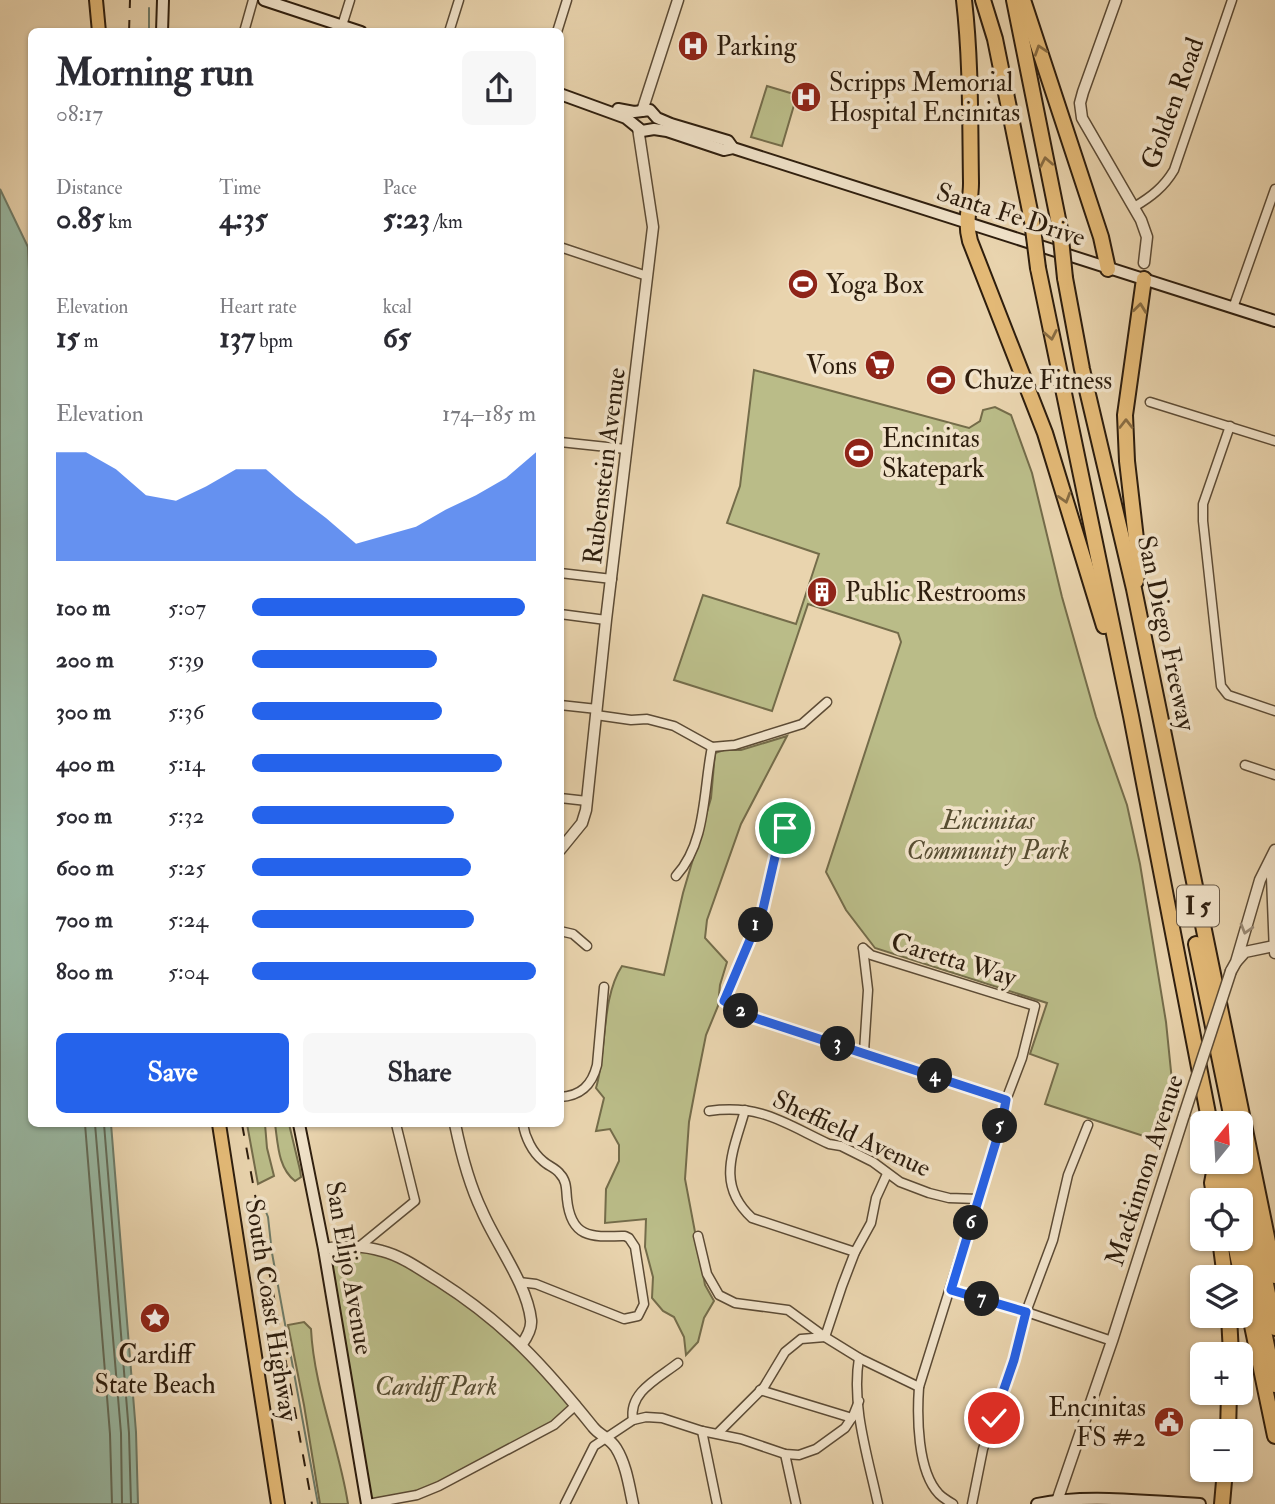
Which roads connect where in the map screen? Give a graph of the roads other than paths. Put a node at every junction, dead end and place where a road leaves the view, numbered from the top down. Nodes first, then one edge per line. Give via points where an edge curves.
1 (96, 0) edge
2 (163, 0) edge
3 (253, 0) edge
4 (264, 0) edge
5 (350, 0) edge
6 (459, 0) edge
7 (567, 0) edge
8 (678, 0) edge
9 (964, 0) edge
10 (984, 0) edge
11 (1014, 0) edge
12 (1023, 0) edge
13 (1116, 0) edge
14 (1232, 0) edge
15 (99, 28) edge
16 (162, 28) edge
17 (245, 28) edge
18 (338, 28) edge
19 (341, 28) edge
20 (450, 28) edge
21 (557, 28) edge
22 (650, 84) junction
23 (564, 95) edge
24 (589, 103) junction
25 (641, 111) junction
26 (654, 123) junction
27 (637, 126) junction
28 (644, 163) junction
29 (1275, 189) edge
30 (1134, 207) junction
31 (966, 224) junction
32 (564, 248) edge
33 (1144, 262) joint
34 (1108, 269) junction
35 (647, 276) junction
36 (1143, 279) junction
37 (1233, 308) junction
38 (1275, 321) edge
39 (1150, 402) dead end
40 (1230, 426) junction
41 (1275, 441) edge
42 (564, 442) edge
43 (626, 449) junction
44 (1124, 542) junction
45 (1096, 550) junction
46 (564, 573) edge
47 (612, 579) junction
48 (1134, 590) junction
49 (564, 615) edge
50 (606, 620) junction
51 (827, 702) dead end
52 (564, 706) edge
53 (1275, 711) edge
54 (596, 712) junction
55 (1131, 716) junction
56 (712, 747) junction
57 (1245, 765) dead end
58 (1275, 775) edge
59 (564, 798) edge
60 (587, 801) junction
61 (789, 813) dead end
62 (564, 845) edge
63 (1275, 853) edge
64 (676, 876) dead end
65 (564, 932) edge
66 (587, 946) dead end
67 (1274, 946) edge
68 (1275, 953) edge
69 (1233, 967) junction
70 (604, 987) dead end
71 (864, 1052) junction
72 (564, 1096) edge
73 (1006, 1100) junction
74 (745, 1110) junction
75 (709, 1111) dead end
76 (1207, 1111) edge
77 (1217, 1111) edge
78 (1230, 1111) edge
79 (1088, 1125) dead end
80 (219, 1127) edge
81 (300, 1127) edge
82 (397, 1127) edge
83 (456, 1127) edge
84 (524, 1127) edge
85 (887, 1174) junction
86 (1243, 1174) edge
87 (978, 1199) junction
88 (1264, 1221) junction
89 (698, 1236) dead end
90 (360, 1246) junction
91 (324, 1249) junction
92 (1236, 1251) edge
93 (1248, 1251) edge
94 (855, 1252) junction
95 (1275, 1254) edge
96 (1275, 1276) edge
97 (519, 1282) junction
98 (951, 1290) junction
99 (1026, 1312) junction
100 (1275, 1328) edge
101 (825, 1337) junction
102 (1112, 1341) junction
103 (522, 1345) junction
104 (859, 1358) junction
105 (678, 1363) dead end
106 (1275, 1385) edge
107 (919, 1387) junction
108 (761, 1390) junction
109 (859, 1401) junction
110 (576, 1405) junction
111 (852, 1418) junction
112 (633, 1420) junction
113 (702, 1431) junction
114 (718, 1433) junction
115 (1275, 1436) edge
116 (607, 1437) junction
117 (785, 1454) junction
118 (1224, 1482) edge
119 (277, 1501) edge
120 (1056, 1502) edge
121 (1118, 1502) edge
122 (368, 1504) edge
123 (565, 1504) edge
124 (633, 1504) edge
125 (717, 1504) edge
126 (796, 1504) edge
127 (878, 1504) edge
128 (953, 1504) edge
129 (972, 1504) edge
130 (1037, 1504) edge
131 (1200, 1504) edge
132 (1222, 1504) edge

1 - 15 main road
2 - 16 main road
3 - 17 street
4 - 18 main road
5 - 19 street
6 - 20 street
7 - 21 street
8 - 22 street
9 - 31 highway via 971,196
10 -> 45 highway, San Diego Freeway / I 5, bridge
44 -> 11 highway, San Diego Freeway / I 5, bridge via 1082,369 1060,229
34 -> 12 highway
13 - 30 street via 1083,92 1081,111
14 - 30 street, Golden Road via 1174,170 1167,183
22 - 25 street
22 - 26 street, Rubenstein Avenue
23 - 24 main road
24 - 25 main road
24 - 27 main road
25 - 26 main road
25 - 27 main road
26 - 27 main road via 642,131
26 - 28 street, Rubenstein Avenue
26 - 31 main road, Santa Fe Drive via 728,141 733,148
27 - 28 street, Rubenstein Avenue
28 - 35 street, Rubenstein Avenue via 653,227
29 - 37 street
30 - 33 street via 1146,233
31 - 34 main road, Santa Fe Drive
31 -> 55 highway via 1045,433
32 - 35 street
33 - 36 street
34 - 36 main road, Santa Fe Drive
35 - 43 street, Rubenstein Avenue
36 - 37 main road, Santa Fe Drive
48 -> 36 highway via 1139,565 1125,415
37 - 38 main road, Santa Fe Drive
39 - 40 street
40 - 41 street
40 - 53 street via 1203,504 1221,686 1228,695
42 - 43 street
43 - 47 street, Rubenstein Avenue
44 - 48 highway, San Diego Freeway / I 5
44 - 78 highway via 1118,558
45 - 55 highway, San Diego Freeway / I 5
45 - 77 highway via 1105,561
46 - 47 street
47 - 50 street, Rubenstein Avenue
48 - 88 highway, San Diego Freeway / I 5
49 - 50 street
50 - 54 street, Rubenstein Avenue
51 - 56 street via 802,724 736,745
52 - 54 street
54 - 56 street via 674,726
54 - 60 street, Rubenstein Avenue
55 - 76 highway, San Diego Freeway / I 5
56 - 64 street via 705,808 688,863
57 - 58 street
59 - 60 street
60 - 62 street, Rubenstein Avenue via 582,823
61 - 71 street via 763,909 724,1001 749,1016
63 - 67 street
63 -> 69 street, Mackinnon Avenue via 1260,880
65 - 66 street
67 - 68 street
67 - 69 street via 1245,952
69 - 102 street, Mackinnon Avenue, bridge
70 - 72 street via 594,1077 578,1094
71 - 73 street
71 - 73 street, Caretta Way via 868,990 863,948 872,955 1035,1006
73 - 87 street
74 - 75 street, Sheffield Avenue
74 - 85 street, Sheffield Avenue via 765,1113 841,1146
74 - 94 street via 729,1167 739,1206 752,1218
79 - 99 street
80 - 119 main road, South Coast Highway
81 - 91 main road, San Elijo Avenue
82 - 90 street via 415,1201
83 - 97 street via 472,1189
84 - 97 street via 538,1157 560,1173 566,1184 569,1213 580,1231 592,1237 629,1238 635,1247 644,1304 638,1316 624,1320 537,1284
85 - 87 street, Sheffield Avenue via 929,1193
85 - 94 street via 871,1223
86 - 100 highway
87 - 98 street
88 - 95 highway
88 - 96 highway, San Diego Freeway / I 5
89 - 101 street via 710,1283 719,1295 788,1310
90 - 91 street
90 - 103 street via 392,1255 424,1272 482,1310
91 - 122 main road, San Elijo Avenue
92 - 115 highway
93 - 106 highway
94 - 101 street
97 - 103 street via 531,1320
98 - 99 street
98 - 107 street
99 - 102 street
99 - 129 street via 983,1449
101 - 104 street
101 - 108 street via 801,1339 785,1352
102 - 120 street, Mackinnon Avenue
103 - 110 street
104 - 107 street
104 - 109 street
105 - 112 street via 635,1399
107 - 128 street via 919,1427 928,1476 938,1493
108 - 111 street
108 - 114 street
109 - 111 street
109 - 127 street
110 - 116 street via 595,1430
110 - 122 street via 554,1424 439,1486
111 - 117 street via 816,1449
112 - 113 street via 662,1418
112 - 116 street
113 - 114 street
113 - 125 street
114 - 117 street
116 - 123 street via 594,1446
116 - 124 street via 624,1465
117 - 126 street
118 - 132 highway
120 - 121 main road
120 - 130 main road
121 - 131 main road

